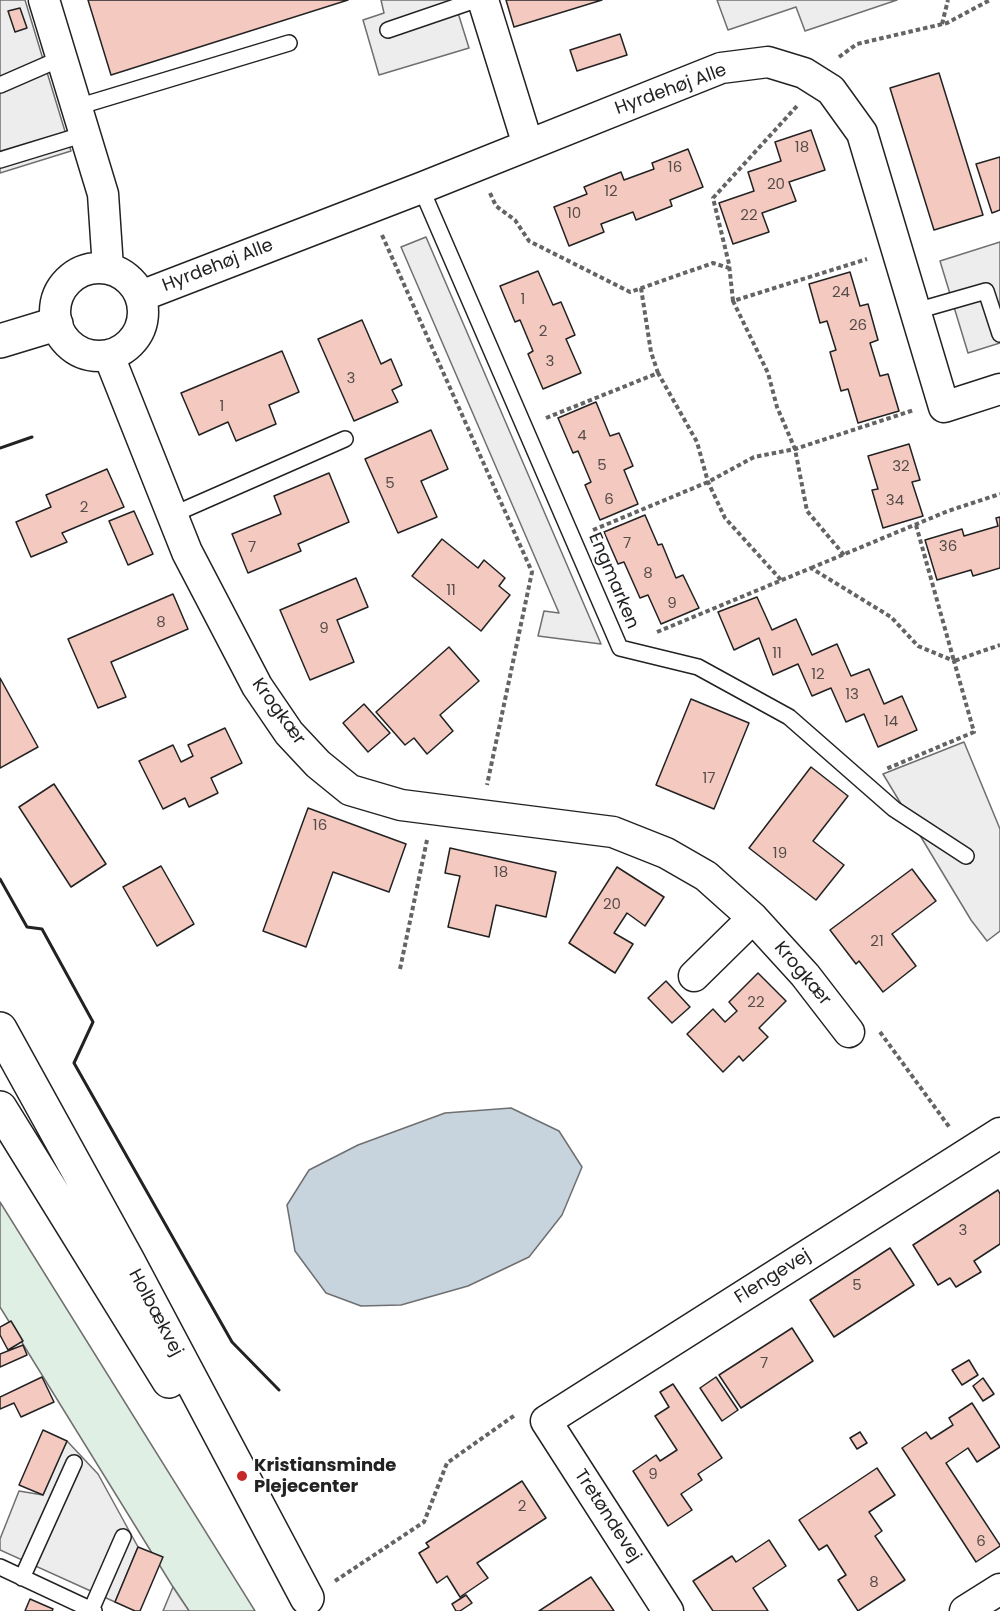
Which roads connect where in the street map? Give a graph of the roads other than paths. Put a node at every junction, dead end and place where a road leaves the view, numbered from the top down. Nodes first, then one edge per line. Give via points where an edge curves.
1 (44, 0) edge
2 (476, 0) edge
3 (483, 0) edge
4 (388, 30) dead end
5 (289, 43) dead end
6 (62, 58) junction
7 (0, 85) edge
8 (81, 121) junction
9 (528, 145) junction
10 (0, 160) edge
11 (421, 188) junction
12 (108, 268) junction
13 (141, 296) junction
14 (916, 311) junction
15 (56, 324) junction
16 (1000, 334) edge
17 (0, 341) edge
18 (109, 356) junction
19 (1000, 389) edge
20 (345, 439) dead end
21 (172, 515) junction
22 (966, 856) dead end
23 (753, 918) junction
24 (694, 976) dead end
25 (0, 1029) edge
26 (849, 1032) road end
27 (0, 1108) edge
28 (1000, 1133) edge
29 (546, 1421) joint
30 (74, 1463) dead end
31 (123, 1537) dead end
32 (0, 1567) edge
33 (22, 1578) junction
34 (1000, 1589) edge
35 (311, 1605) edge
36 (92, 1610) edge
37 (668, 1611) edge
38 (965, 1611) edge

1 - 6 street
2 - 4 lane
3 - 9 street
5 - 8 lane
6 - 7 lane
6 - 8 street
8 - 10 lane
8 - 12 street via 103,194
9 - 11 street, Hyrdehøj Alle
9 - 14 street, Hyrdehøj Alle via 721,68 768,63 804,73 831,90 862,133
11 - 13 street, Hyrdehøj Alle
11 - 22 lane, Engmarken via 621,648 698,667 789,717 894,809
12 - 13 street via 134,284
12 - 15 street via 93,267 66,281 54,309
13 - 18 street via 141,326 123,350
14 - 16 lane via 986,291
14 - 19 street, Hyrdehøj Alle via 944,407
15 - 17 street
15 - 18 street via 63,339 76,351
18 - 21 street, Krogkær
20 - 21 lane
21 - 23 street, Krogkær via 252,678 289,734 350,789 401,805 613,832 666,853 706,876
23 - 24 street
23 - 26 street, Krogkær via 805,975
25 - 35 street, Holbækvej
27 - 35 street, Holbækvej
28 - 29 street, Flengevej
29 - 37 street, Tretøndevej
30 - 33 lane
31 - 36 lane
32 - 33 lane
33 - 36 lane
34 - 38 street

